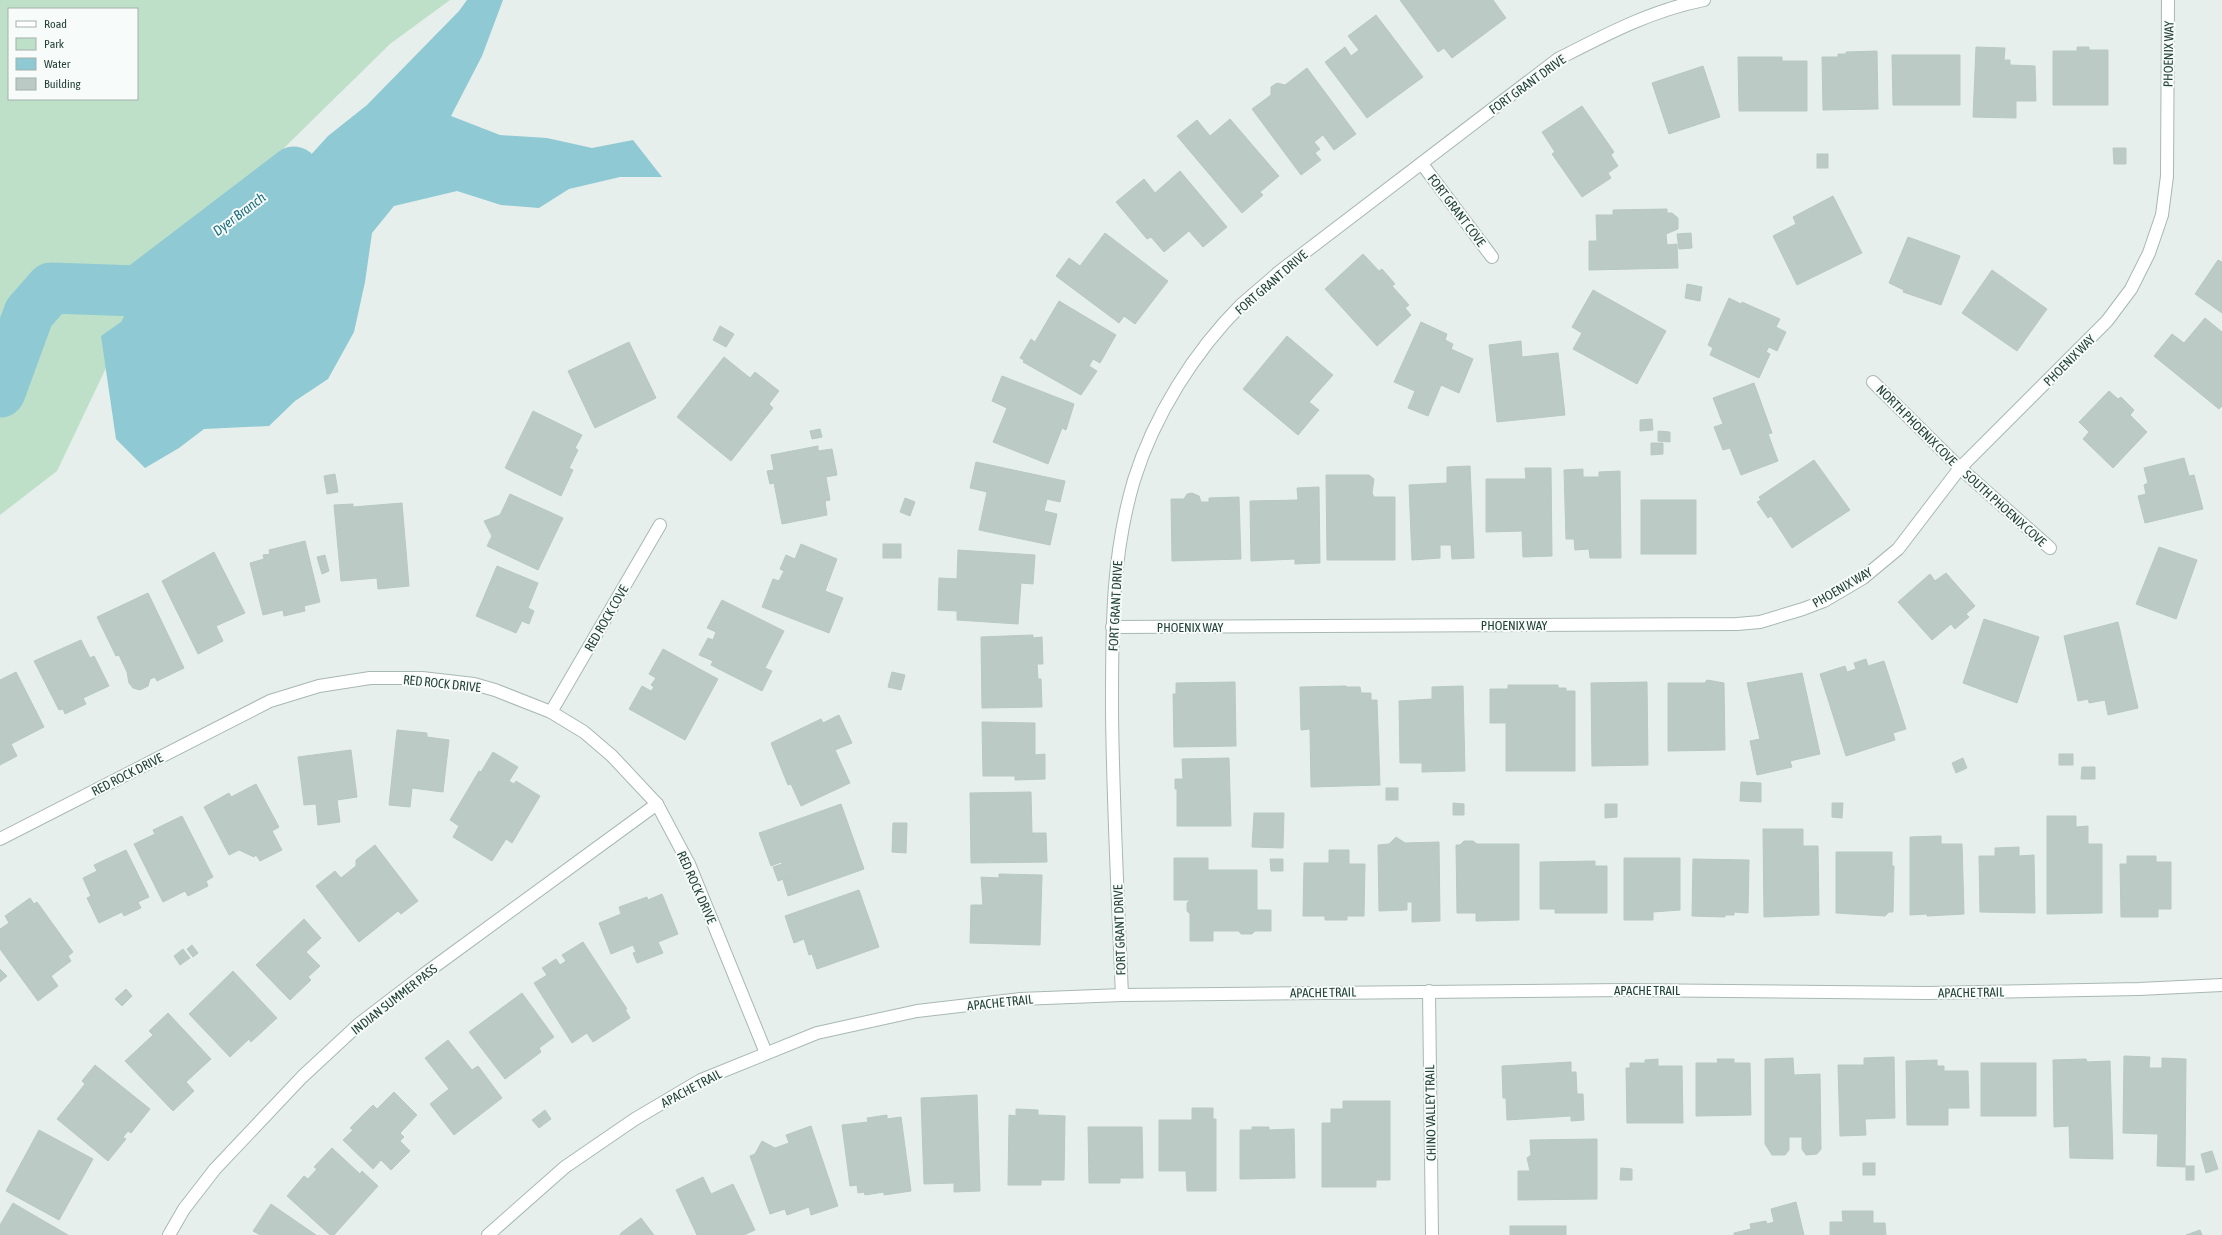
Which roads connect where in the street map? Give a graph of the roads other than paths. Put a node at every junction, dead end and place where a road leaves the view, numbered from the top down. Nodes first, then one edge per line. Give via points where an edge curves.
1 (1704, 0) edge
2 (2168, 0) edge
3 (1422, 164) junction
4 (1492, 257) dead end
5 (1873, 382) dead end
6 (1960, 468) junction
7 (660, 525) dead end
8 (2050, 548) dead end
9 (1112, 627) junction
10 (551, 712) junction
11 (657, 804) junction
12 (0, 839) edge
13 (2222, 984) edge
14 (1429, 991) junction
15 (1122, 995) junction
16 (766, 1052) junction
17 (169, 1235) edge
18 (488, 1235) edge
19 (1432, 1235) edge

1 - 3 street, FORT GRANT DRIVE via 1646,17 1558,59
2 - 6 street, PHOENIX WAY via 2167,176 2162,215 2149,253 2131,289 2107,321
3 - 4 street, FORT GRANT COVE
3 - 9 street, FORT GRANT DRIVE via 1279,272 1241,306 1208,344 1178,386 1154,431 1135,479 1122,528 1114,579
5 - 6 street, NORTH PHOENIX COVE
6 - 8 street, SOUTH PHOENIX COVE
6 - 9 street, PHOENIX WAY via 1898,550 1863,578 1824,601 1760,622
7 - 10 street, RED ROCK COVE
9 - 15 street, FORT GRANT DRIVE via 1112,747
10 - 11 street, RED ROCK DRIVE via 584,732 612,756
10 - 12 street, RED ROCK DRIVE via 474,684 422,678 370,678 319,686 270,701
11 - 16 street, RED ROCK DRIVE via 689,864
11 - 17 street, INDIAN SUMMER PASS via 359,1024 302,1077 215,1169 184,1209
13 - 14 street, APACHE TRAIL via 2139,989 1927,993
14 - 15 street, APACHE TRAIL
14 - 19 street, CHINO VALLEY TRAIL
15 - 16 street, APACHE TRAIL via 1020,999 917,1011 817,1033
16 - 18 street, APACHE TRAIL via 701,1080 635,1119 565,1167

